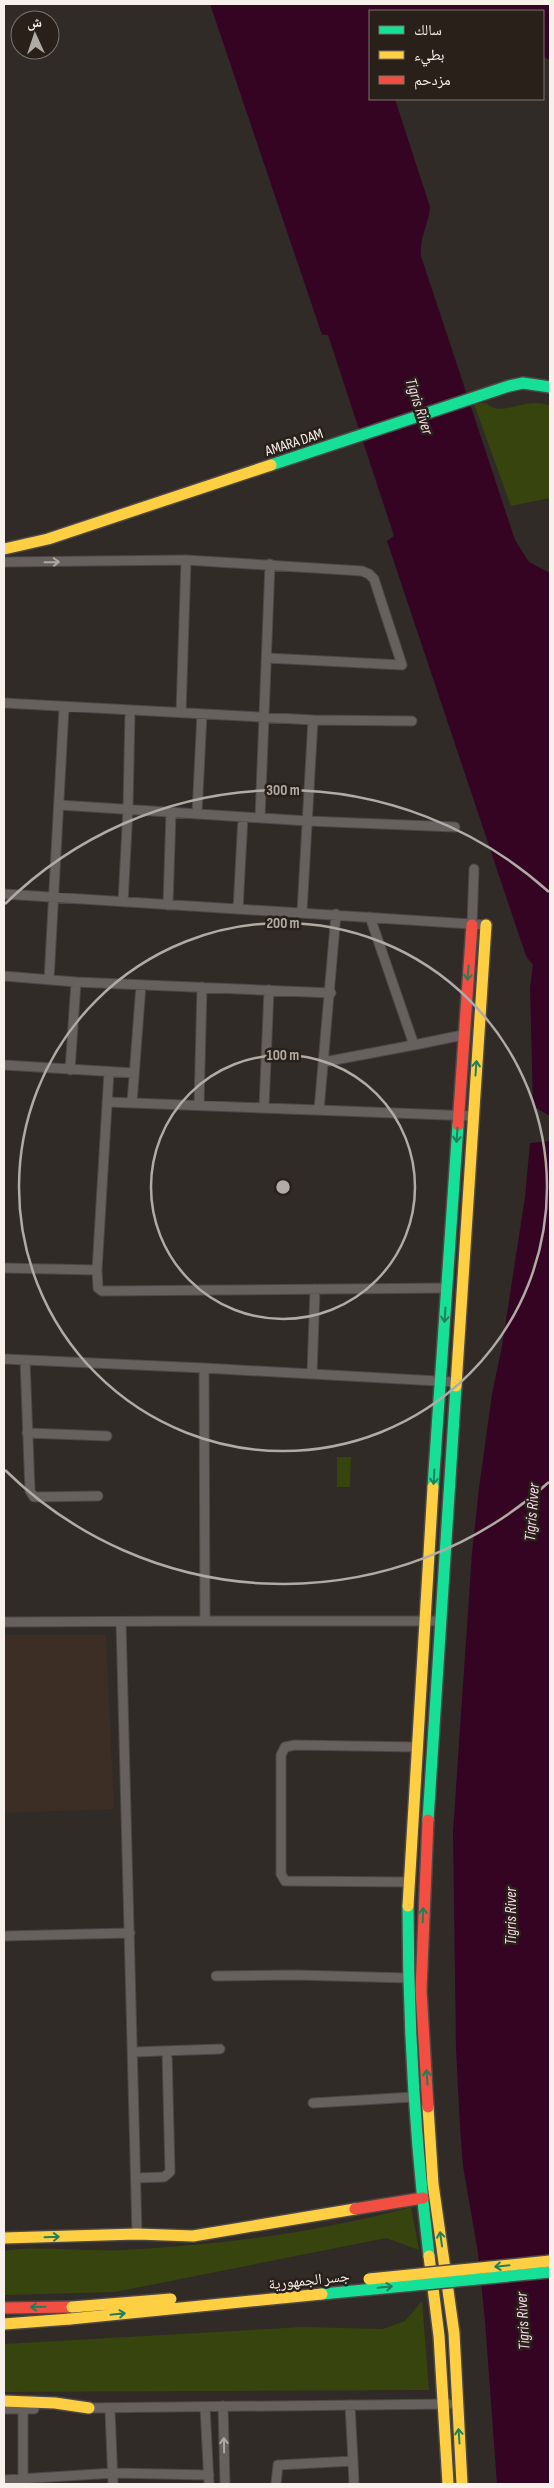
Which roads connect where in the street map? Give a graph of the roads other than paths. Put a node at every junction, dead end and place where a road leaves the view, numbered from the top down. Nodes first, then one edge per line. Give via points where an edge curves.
1 (550, 380) edge
2 (550, 387) edge
3 (48, 536) junction
4 (4, 541) edge
5 (4, 549) edge
6 (186, 560) junction
7 (4, 562) edge
8 (270, 564) junction
9 (266, 658) junction
10 (4, 703) edge
11 (64, 708) junction
12 (130, 711) junction
13 (182, 713) junction
14 (202, 714) junction
15 (264, 717) junction
16 (313, 720) junction
17 (412, 721) dead end
18 (60, 805) junction
19 (128, 809) junction
20 (171, 812) junction
21 (197, 814) junction
22 (243, 817) junction
23 (260, 818) junction
24 (308, 821) junction
25 (456, 827) dead end
26 (474, 869) dead end
27 (4, 894) edge
28 (54, 898) junction
29 (123, 902) junction
30 (168, 905) junction
31 (238, 909) junction
32 (302, 912) junction
33 (336, 914) junction
34 (370, 917) junction
35 (472, 925) junction
36 (486, 925) joint
37 (4, 976) edge
38 (50, 980) junction
39 (76, 982) junction
40 (141, 985) junction
41 (202, 986) junction
42 (268, 990) junction
43 (331, 992) junction
44 (463, 1035) junction
45 (414, 1045) junction
46 (324, 1062) junction
47 (4, 1066) edge
48 (70, 1070) junction
49 (108, 1072) junction
50 (134, 1073) junction
51 (107, 1102) junction
52 (132, 1103) junction
53 (199, 1105) junction
54 (264, 1108) junction
55 (319, 1110) junction
56 (458, 1116) junction
57 (473, 1116) junction
58 (4, 1268) edge
59 (97, 1270) junction
60 (447, 1288) junction
61 (314, 1289) junction
62 (4, 1360) edge
63 (25, 1360) junction
64 (204, 1368) junction
65 (312, 1374) junction
66 (440, 1382) junction
67 (455, 1382) junction
68 (27, 1433) junction
69 (107, 1436) dead end
70 (98, 1496) dead end
71 (430, 1537) junction
72 (446, 1538) junction
73 (426, 1621) junction
74 (440, 1621) junction
75 (4, 1622) edge
76 (120, 1622) junction
77 (205, 1622) junction
78 (417, 1747) junction
79 (408, 1882) junction
80 (130, 1933) junction
81 (4, 1936) edge
82 (216, 1976) dead end
83 (408, 1978) junction
84 (220, 2049) dead end
85 (167, 2051) junction
86 (133, 2052) junction
87 (413, 2098) junction
88 (314, 2103) dead end
89 (136, 2178) junction
90 (422, 2198) junction
91 (137, 2234) junction
92 (4, 2238) edge
93 (550, 2261) edge
94 (550, 2272) edge
95 (4, 2308) edge
96 (21, 2323) junction
97 (4, 2324) edge
98 (4, 2328) edge
99 (4, 2401) edge
100 (443, 2404) junction
101 (457, 2404) junction
102 (350, 2405) junction
103 (224, 2406) junction
104 (206, 2407) junction
105 (89, 2408) junction
106 (4, 2409) edge
107 (23, 2409) junction
108 (110, 2410) junction
109 (354, 2461) junction
110 (112, 2473) junction
111 (4, 2480) edge
112 (209, 2480) edge
113 (23, 2482) edge
114 (113, 2484) edge
115 (225, 2484) edge
116 (276, 2484) edge
117 (354, 2484) edge
118 (448, 2484) edge
119 (462, 2484) edge

1 - 3 street via 520,376
2 - 3 street, AMARA DAM via 523,383 509,386
3 - 4 street
3 - 5 street
7 -> 6 street
6 - 8 street
6 - 13 street
8 - 9 street
8 - 9 street via 345,569 369,574 374,579 402,665
9 - 15 street
10 - 11 street
11 - 12 street
11 - 18 street
12 - 13 street
12 - 19 street
13 - 14 street
14 - 15 street
14 - 21 street
15 - 16 street
15 - 23 street
16 - 17 street
16 - 24 street
18 - 19 street
18 - 28 street
19 - 20 street
19 - 29 street
20 - 21 street
20 - 30 street
21 - 22 street
22 - 23 street
22 - 31 street
23 - 24 street
24 - 25 street
24 - 32 street
26 - 35 street
27 - 28 street
28 - 29 street
28 - 38 street
29 - 30 street
30 - 31 street
31 - 32 street
32 - 33 street
33 - 34 street
33 - 43 street
34 - 35 street
34 - 45 street
35 - 36 street
35 -> 44 street
57 -> 36 street
37 - 38 street
38 - 39 street
39 - 40 street
39 - 48 street
40 - 41 street
40 - 50 street
41 - 42 street
41 - 53 street
42 - 43 street
42 - 54 street
43 - 46 street
44 - 45 street
44 - 56 street
45 - 46 street
46 - 55 street
47 - 48 street
48 - 49 street
49 - 50 street
49 - 51 street
50 - 52 street
51 - 52 street
51 - 59 street
52 - 53 street
53 - 54 street
54 - 55 street
55 - 56 street
56 - 57 street
56 -> 60 street
57 - 67 street
58 - 59 street
59 - 61 street via 98,1288 102,1291
60 - 61 street
60 -> 66 street
61 - 65 street
62 - 63 street
63 - 64 street
63 - 68 street
64 - 65 street
64 - 77 street
65 - 66 street
66 - 67 street
66 -> 71 street
67 - 72 street
68 - 69 street
68 - 70 street via 30,1491 34,1497
71 - 72 street
71 - 73 street
72 - 74 street
73 - 74 street
73 - 77 street
73 - 78 street
101 -> 74 street via 454,2333 433,2184 421,1990 424,1873
75 - 76 street
76 - 77 street
76 - 80 street
78 - 79 street
78 - 79 street via 295,1745 285,1747 281,1755 281,1874 285,1881
79 - 83 street
80 - 81 street
80 - 86 street
82 - 83 street
83 - 87 street
84 - 85 street
85 - 86 street
85 - 89 street via 170,2172 164,2177
86 - 89 street
87 - 88 street
87 - 90 street
89 - 91 street
90 - 91 street via 193,2236
90 - 100 street via 439,2336
92 -> 91 street
93 -> 95 street, جسر الجمهورية, bridge via 228,2295 72,2307
96 -> 94 street, جسر الجمهورية, bridge
96 - 97 street
96 - 98 street
99 - 105 street
100 - 101 street
100 - 102 street
100 - 118 street
119 -> 101 street
102 - 103 street
102 - 109 street
103 - 104 street
115 -> 103 street
104 - 108 street
104 - 112 street
105 - 107 street
105 - 108 street
106 - 107 street
107 - 113 street
108 - 110 street
109 - 116 street via 278,2465
109 - 117 street
110 - 112 street
110 - 113 street
110 - 114 street
111 - 113 street

